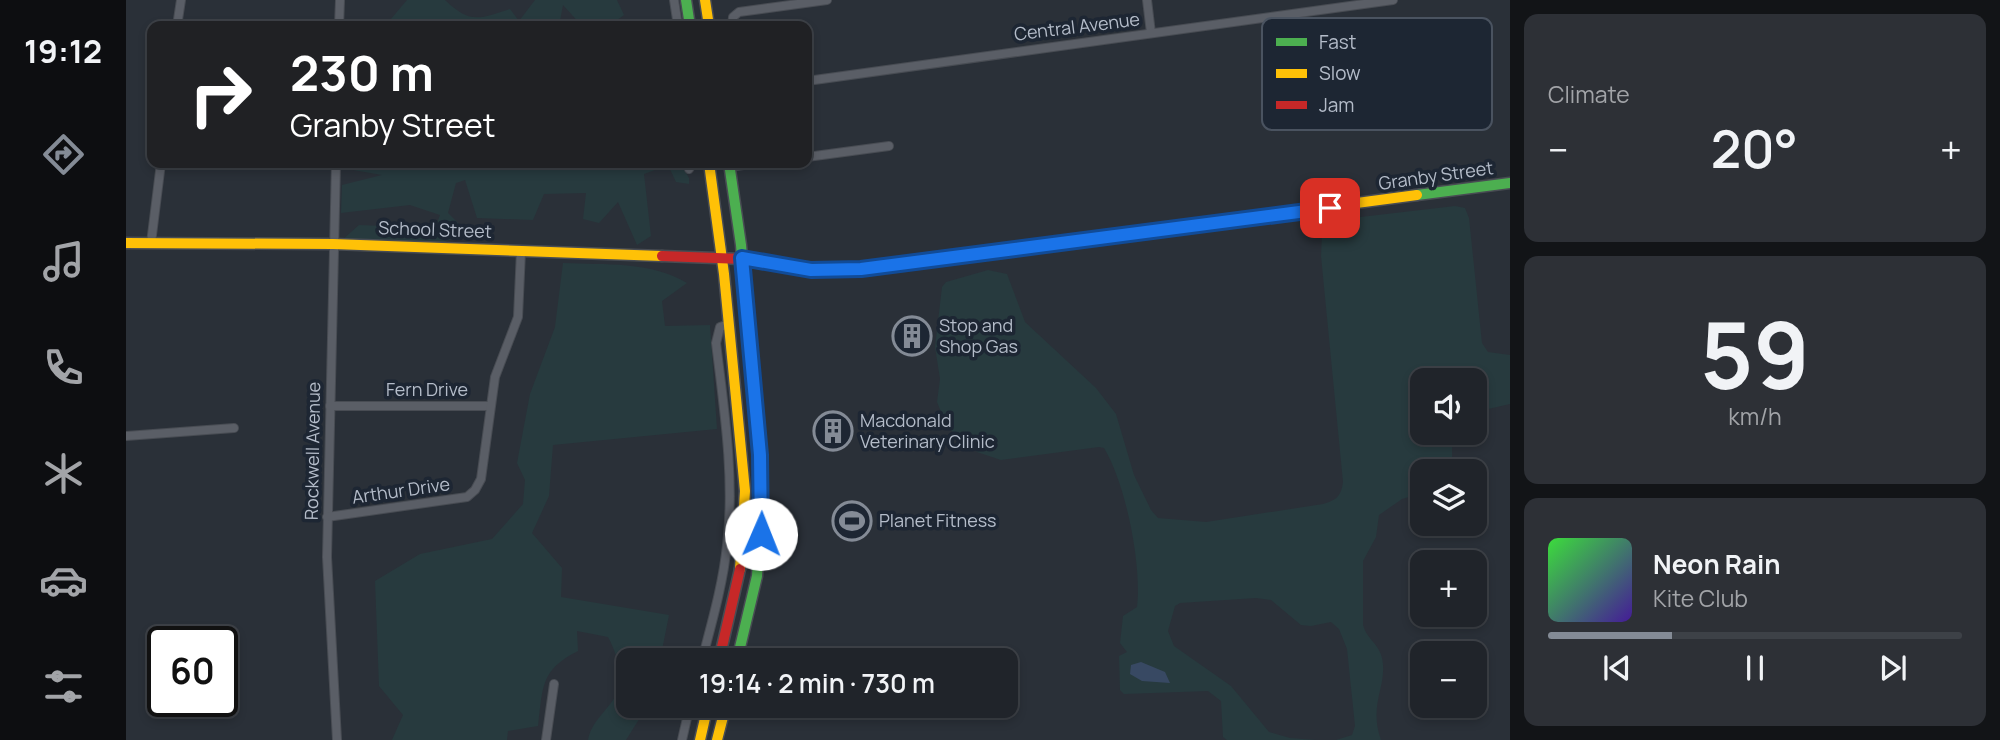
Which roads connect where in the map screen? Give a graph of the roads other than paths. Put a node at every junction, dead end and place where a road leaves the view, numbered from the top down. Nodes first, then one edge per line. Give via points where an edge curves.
1 (181, 0) edge
2 (340, 0) edge
3 (674, 0) edge
4 (686, 0) edge
5 (705, 0) edge
6 (827, 0) edge
7 (1147, 0) edge
8 (1393, 0) edge
9 (1374, 1) edge
10 (178, 21) edge
11 (339, 21) edge
12 (677, 21) edge
13 (689, 21) edge
14 (708, 21) edge
15 (733, 21) edge
16 (1152, 33) junction
17 (812, 80) edge
18 (889, 146) dead end
19 (812, 155) edge
20 (160, 168) edge
21 (336, 168) edge
22 (710, 168) edge
23 (729, 168) edge
24 (1510, 183) edge
25 (126, 243) edge
26 (151, 243) junction
27 (333, 244) junction
28 (521, 251) junction
29 (722, 258) junction
30 (742, 258) junction
31 (729, 324) junction
32 (330, 406) junction
33 (489, 406) junction
34 (234, 428) dead end
35 (740, 429) junction
36 (724, 430) junction
37 (126, 436) edge
38 (327, 517) junction
39 (740, 573) junction
40 (757, 576) junction
41 (704, 648) edge
42 (720, 648) edge
43 (740, 648) edge
44 (554, 684) dead end
45 (687, 718) edge
46 (705, 718) edge
47 (723, 718) edge
48 (337, 740) edge
49 (546, 740) edge
50 (681, 740) edge
51 (700, 740) edge
52 (717, 740) edge

1 - 10 street
2 - 11 street
3 - 12 street
4 - 13 main road
5 - 14 main road
6 - 15 street via 740,12
7 - 16 street
8 - 9 street, Central Avenue
9 - 16 street, Central Avenue
16 - 17 street, Central Avenue
18 - 19 street
20 - 26 street
21 - 27 street, Rockwell Avenue
22 - 29 main road
23 - 30 main road
24 - 30 main road, Granby Street via 861,269 811,270
25 - 26 main road, School Street
26 - 27 main road, School Street
27 - 28 main road, School Street
27 - 32 street, Rockwell Avenue
28 - 29 main road, School Street
28 - 33 street, Fern Drive via 518,317
29 - 30 main road, School Street
29 - 31 main road
30 - 40 main road via 762,493
31 - 35 main road
31 - 36 street via 720,327 716,343
32 - 33 street, Fern Drive
32 - 38 street, Rockwell Avenue
33 - 38 street, Arthur Drive via 481,479 467,497
34 - 37 street
35 - 36 street
35 - 39 main road via 745,513
36 - 41 street via 727,547
38 - 48 street, Rockwell Avenue
39 - 40 main road
39 - 42 main road
40 - 43 main road
44 - 49 street
45 - 50 street
46 - 51 main road
47 - 52 main road

